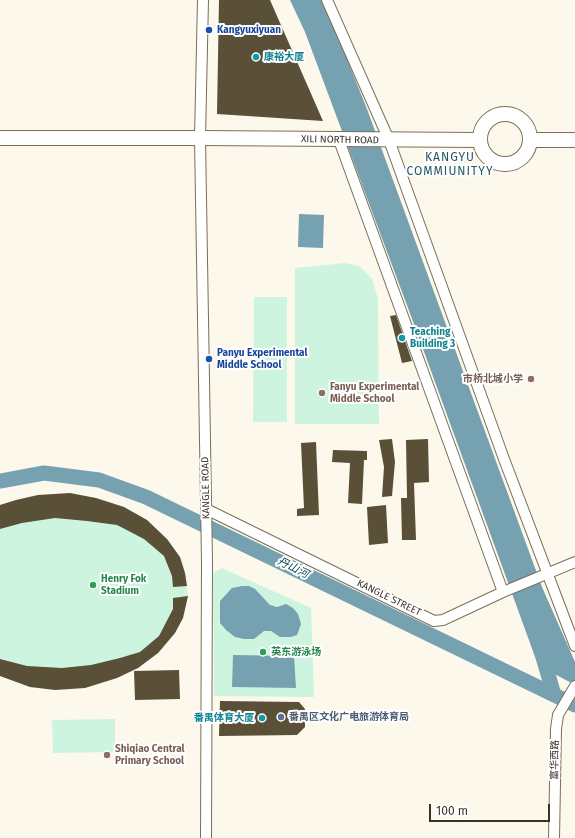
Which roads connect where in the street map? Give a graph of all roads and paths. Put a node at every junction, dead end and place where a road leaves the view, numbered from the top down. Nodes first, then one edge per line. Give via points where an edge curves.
1 (203, 0) edge
2 (327, 0) edge
3 (0, 138) edge
4 (200, 138) junction
5 (339, 140) junction
6 (389, 140) junction
7 (480, 140) junction
8 (531, 140) junction
9 (575, 140) edge
10 (206, 513) junction
11 (575, 562) edge
12 (544, 575) junction
13 (503, 592) junction
14 (575, 646) edge
15 (575, 686) edge
16 (206, 838) edge
17 (554, 838) edge

1 - 4 street, KANGLE ROAD
2 - 6 street
3 - 4 street, XILI NORTH ROAD
4 - 5 street, XILI NORTH ROAD
4 - 10 street, KANGLE ROAD
5 - 6 street, XILI NORTH ROAD
5 - 13 street
6 - 7 street, XILI NORTH ROAD
6 - 12 street
7 - 8 street via 483,153 493,162 505,165 518,162 527,153
7 - 8 street via 482,129 489,120 499,114 511,114 521,120 528,129
8 - 9 street
10 - 13 street, KANGLE STREET via 434,620 443,620
10 - 16 street, KANGLE ROAD
11 - 12 street, KANGLE STREET
12 - 13 street, KANGLE STREET
12 - 14 street
15 - 17 street, 富华西路 via 558,715 556,729

